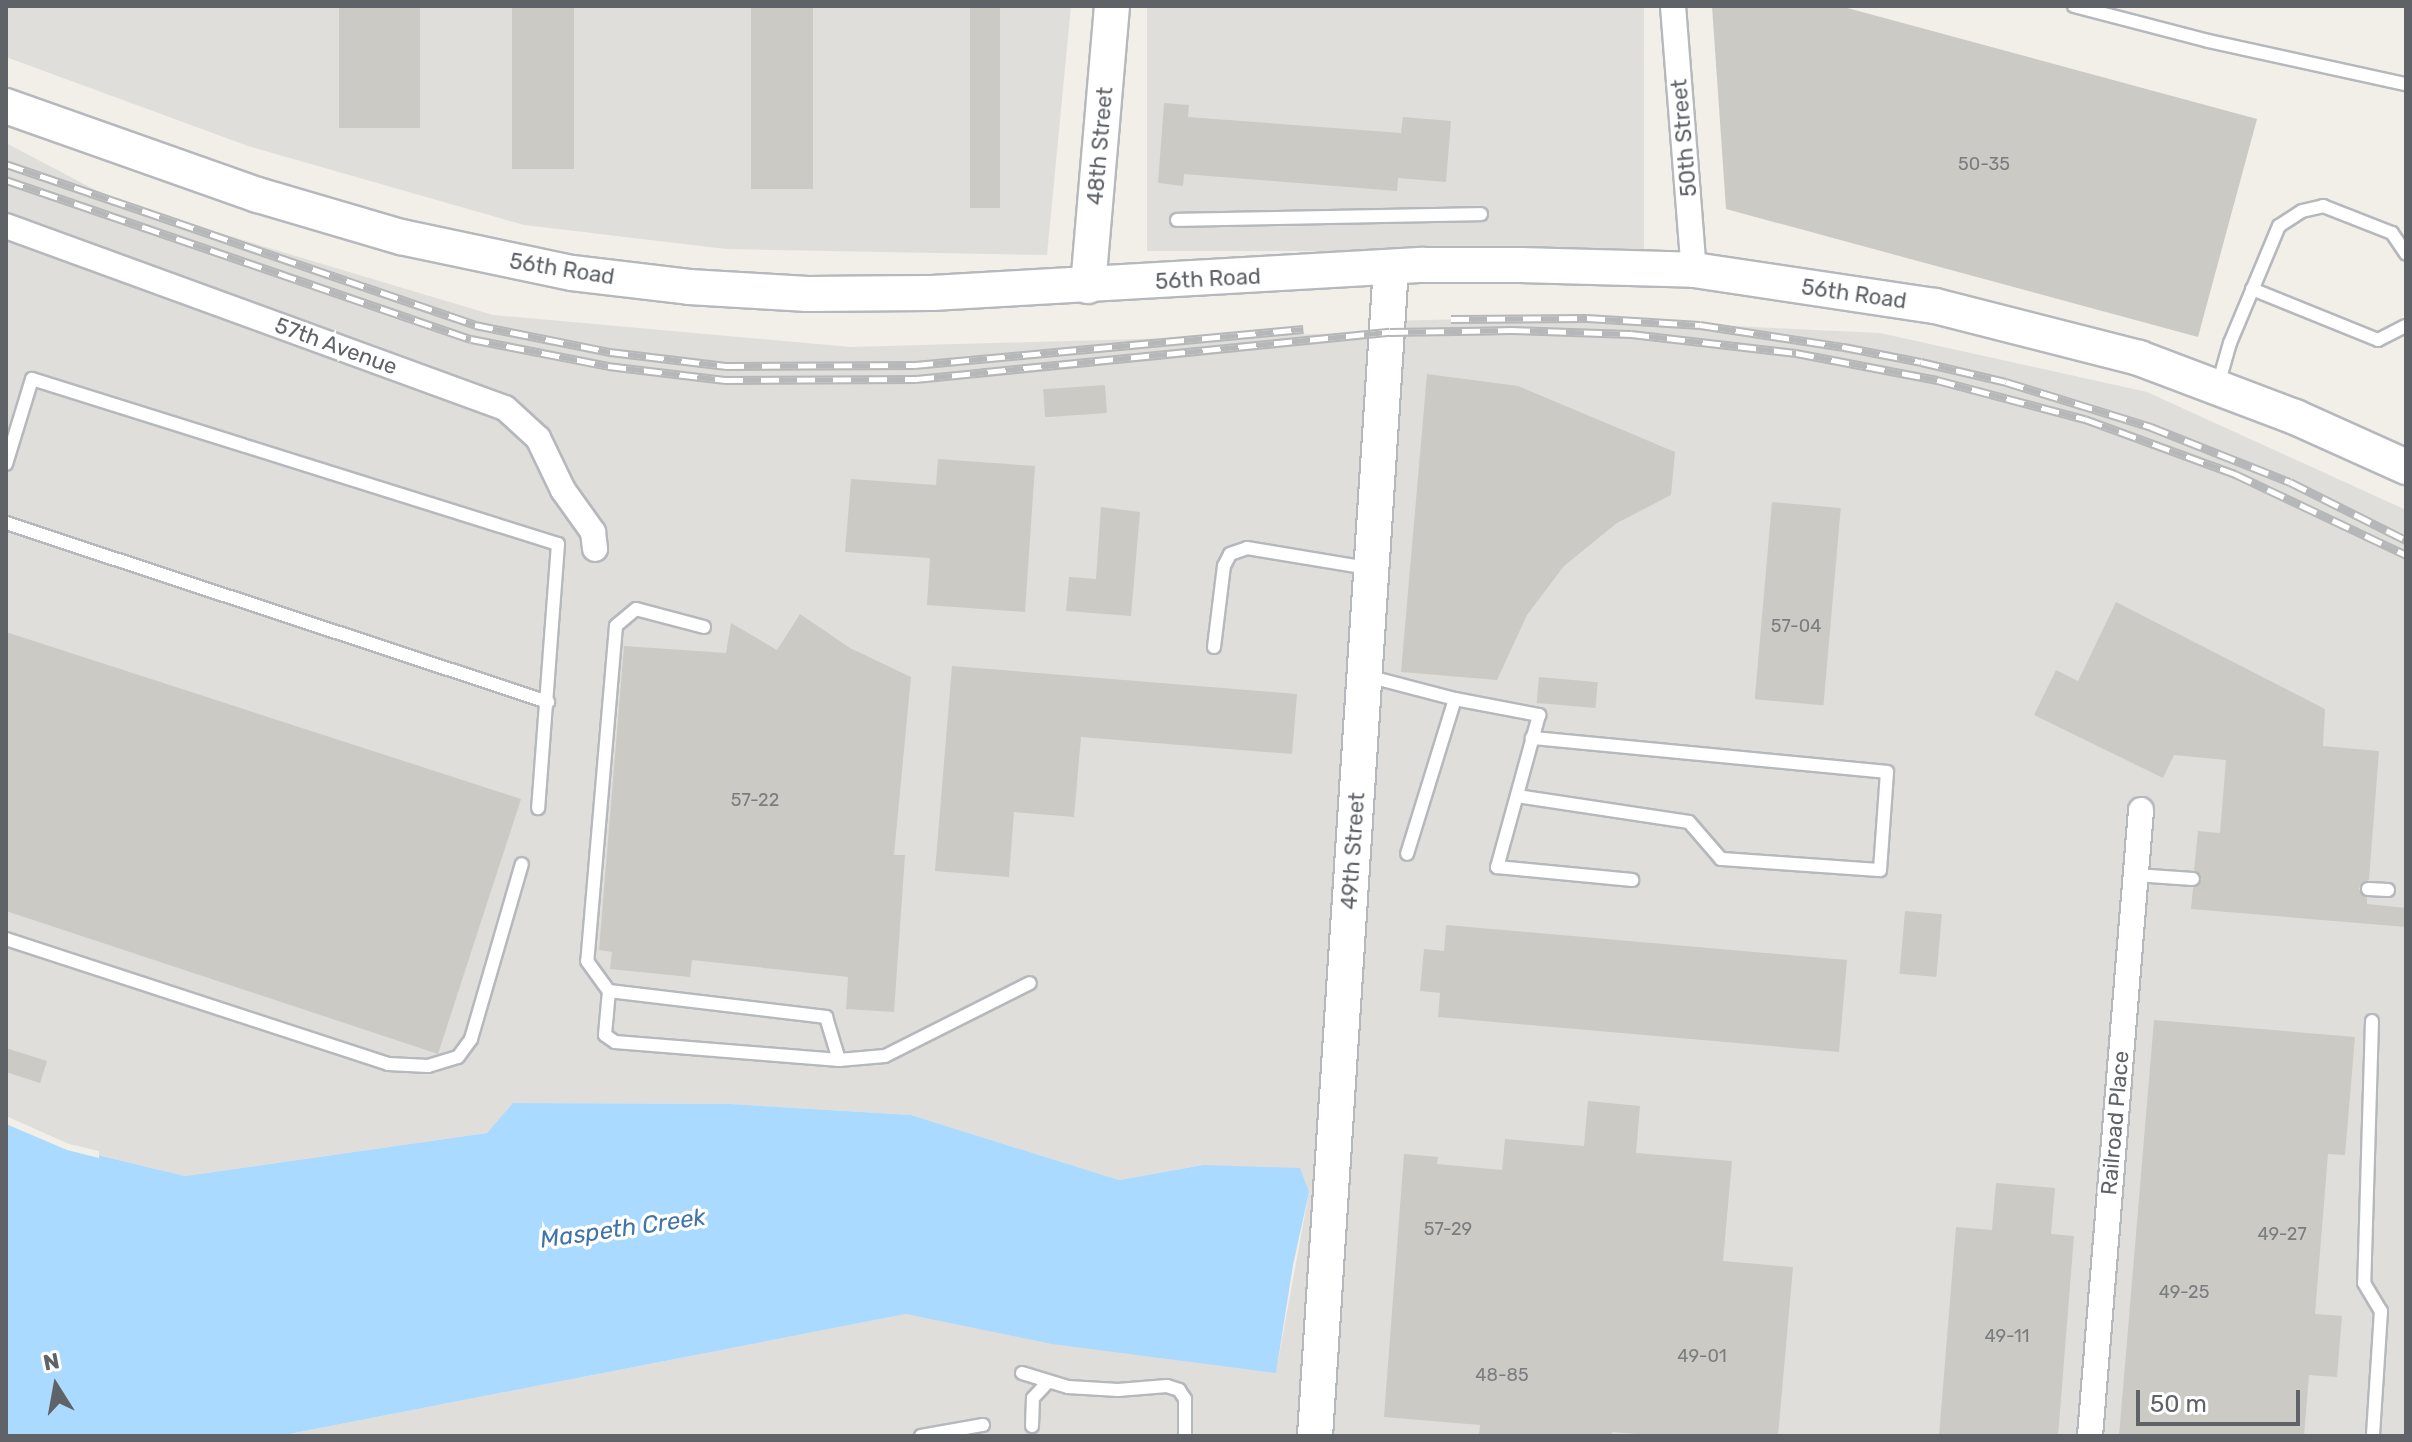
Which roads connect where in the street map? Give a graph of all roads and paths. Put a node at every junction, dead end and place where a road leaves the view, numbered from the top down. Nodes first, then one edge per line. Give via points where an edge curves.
1 (1112, 6) edge
2 (1673, 6) edge
3 (2074, 6) edge
4 (2406, 84) edge
5 (6, 106) edge
6 (1481, 214) dead end
7 (1177, 220) dead end
8 (6, 226) edge
9 (2406, 254) edge
10 (1391, 267) junction
11 (1694, 270) junction
12 (1088, 286) junction
13 (2252, 289) junction
14 (2406, 326) edge
15 (2217, 388) junction
16 (6, 464) edge
17 (2406, 467) edge
18 (6, 523) edge
19 (595, 549) dead end
20 (1371, 568) junction
21 (704, 627) dead end
22 (1214, 647) dead end
23 (1364, 675) junction
24 (1455, 699) junction
25 (548, 702) junction
26 (1532, 738) junction
27 (1517, 796) junction
28 (538, 808) dead end
29 (2141, 810) dead end
30 (1407, 854) dead end
31 (522, 864) dead end
32 (2135, 875) junction
33 (2193, 879) dead end
34 (1632, 880) dead end
35 (2368, 889) dead end
36 (2388, 890) dead end
37 (6, 939) edge
38 (1030, 983) dead end
39 (609, 991) junction
40 (2372, 1021) dead end
41 (839, 1060) junction
42 (1022, 1373) dead end
43 (1048, 1382) junction
44 (983, 1425) dead end
45 (1032, 1426) dead end
46 (921, 1436) edge
47 (1185, 1436) edge
48 (1315, 1436) edge
49 (2090, 1436) edge
50 (2373, 1436) edge

1 - 12 main road, 48th Street
2 - 11 street, 50th Street
3 - 4 lane
5 - 12 main road, 56th Road via 326,216 572,273 808,294
6 - 7 lane
8 - 19 street, 57th Avenue via 505,408 538,438 563,490 593,532
9 - 13 lane via 2392,233 2323,206 2302,211 2279,226
10 - 11 main road, 56th Road
10 - 12 main road, 56th Road
10 - 20 main road, 49th Street
11 - 15 main road, 56th Road via 1935,306 2139,358
13 - 14 lane via 2378,340
13 - 15 lane
15 - 17 main road, 56th Road
16 - 25 lane via 32,379 558,544
18 - 25 lane
20 - 22 lane via 1247,548 1230,554
20 - 23 main road, 49th Street
21 - 39 lane via 636,609 616,626 587,961
23 - 24 lane
23 - 48 main road, 49th Street
24 - 26 lane via 1539,715
24 - 30 lane
25 - 28 lane
26 - 27 lane
26 - 27 lane via 1887,772 1880,870 1721,859 1689,822
27 - 34 lane via 1497,867
29 - 32 street, Railroad Place
31 - 37 lane via 471,1039 458,1057 428,1066 388,1064
32 - 33 lane
32 - 49 street, Railroad Place
35 - 36 lane
38 - 41 lane via 885,1056
39 - 41 lane via 826,1017
39 - 41 lane via 605,1035 615,1042
40 - 50 lane via 2364,1283 2381,1311
42 - 43 lane
43 - 45 lane via 1033,1398
43 - 47 lane via 1179,1390 1185,1399
44 - 46 lane

